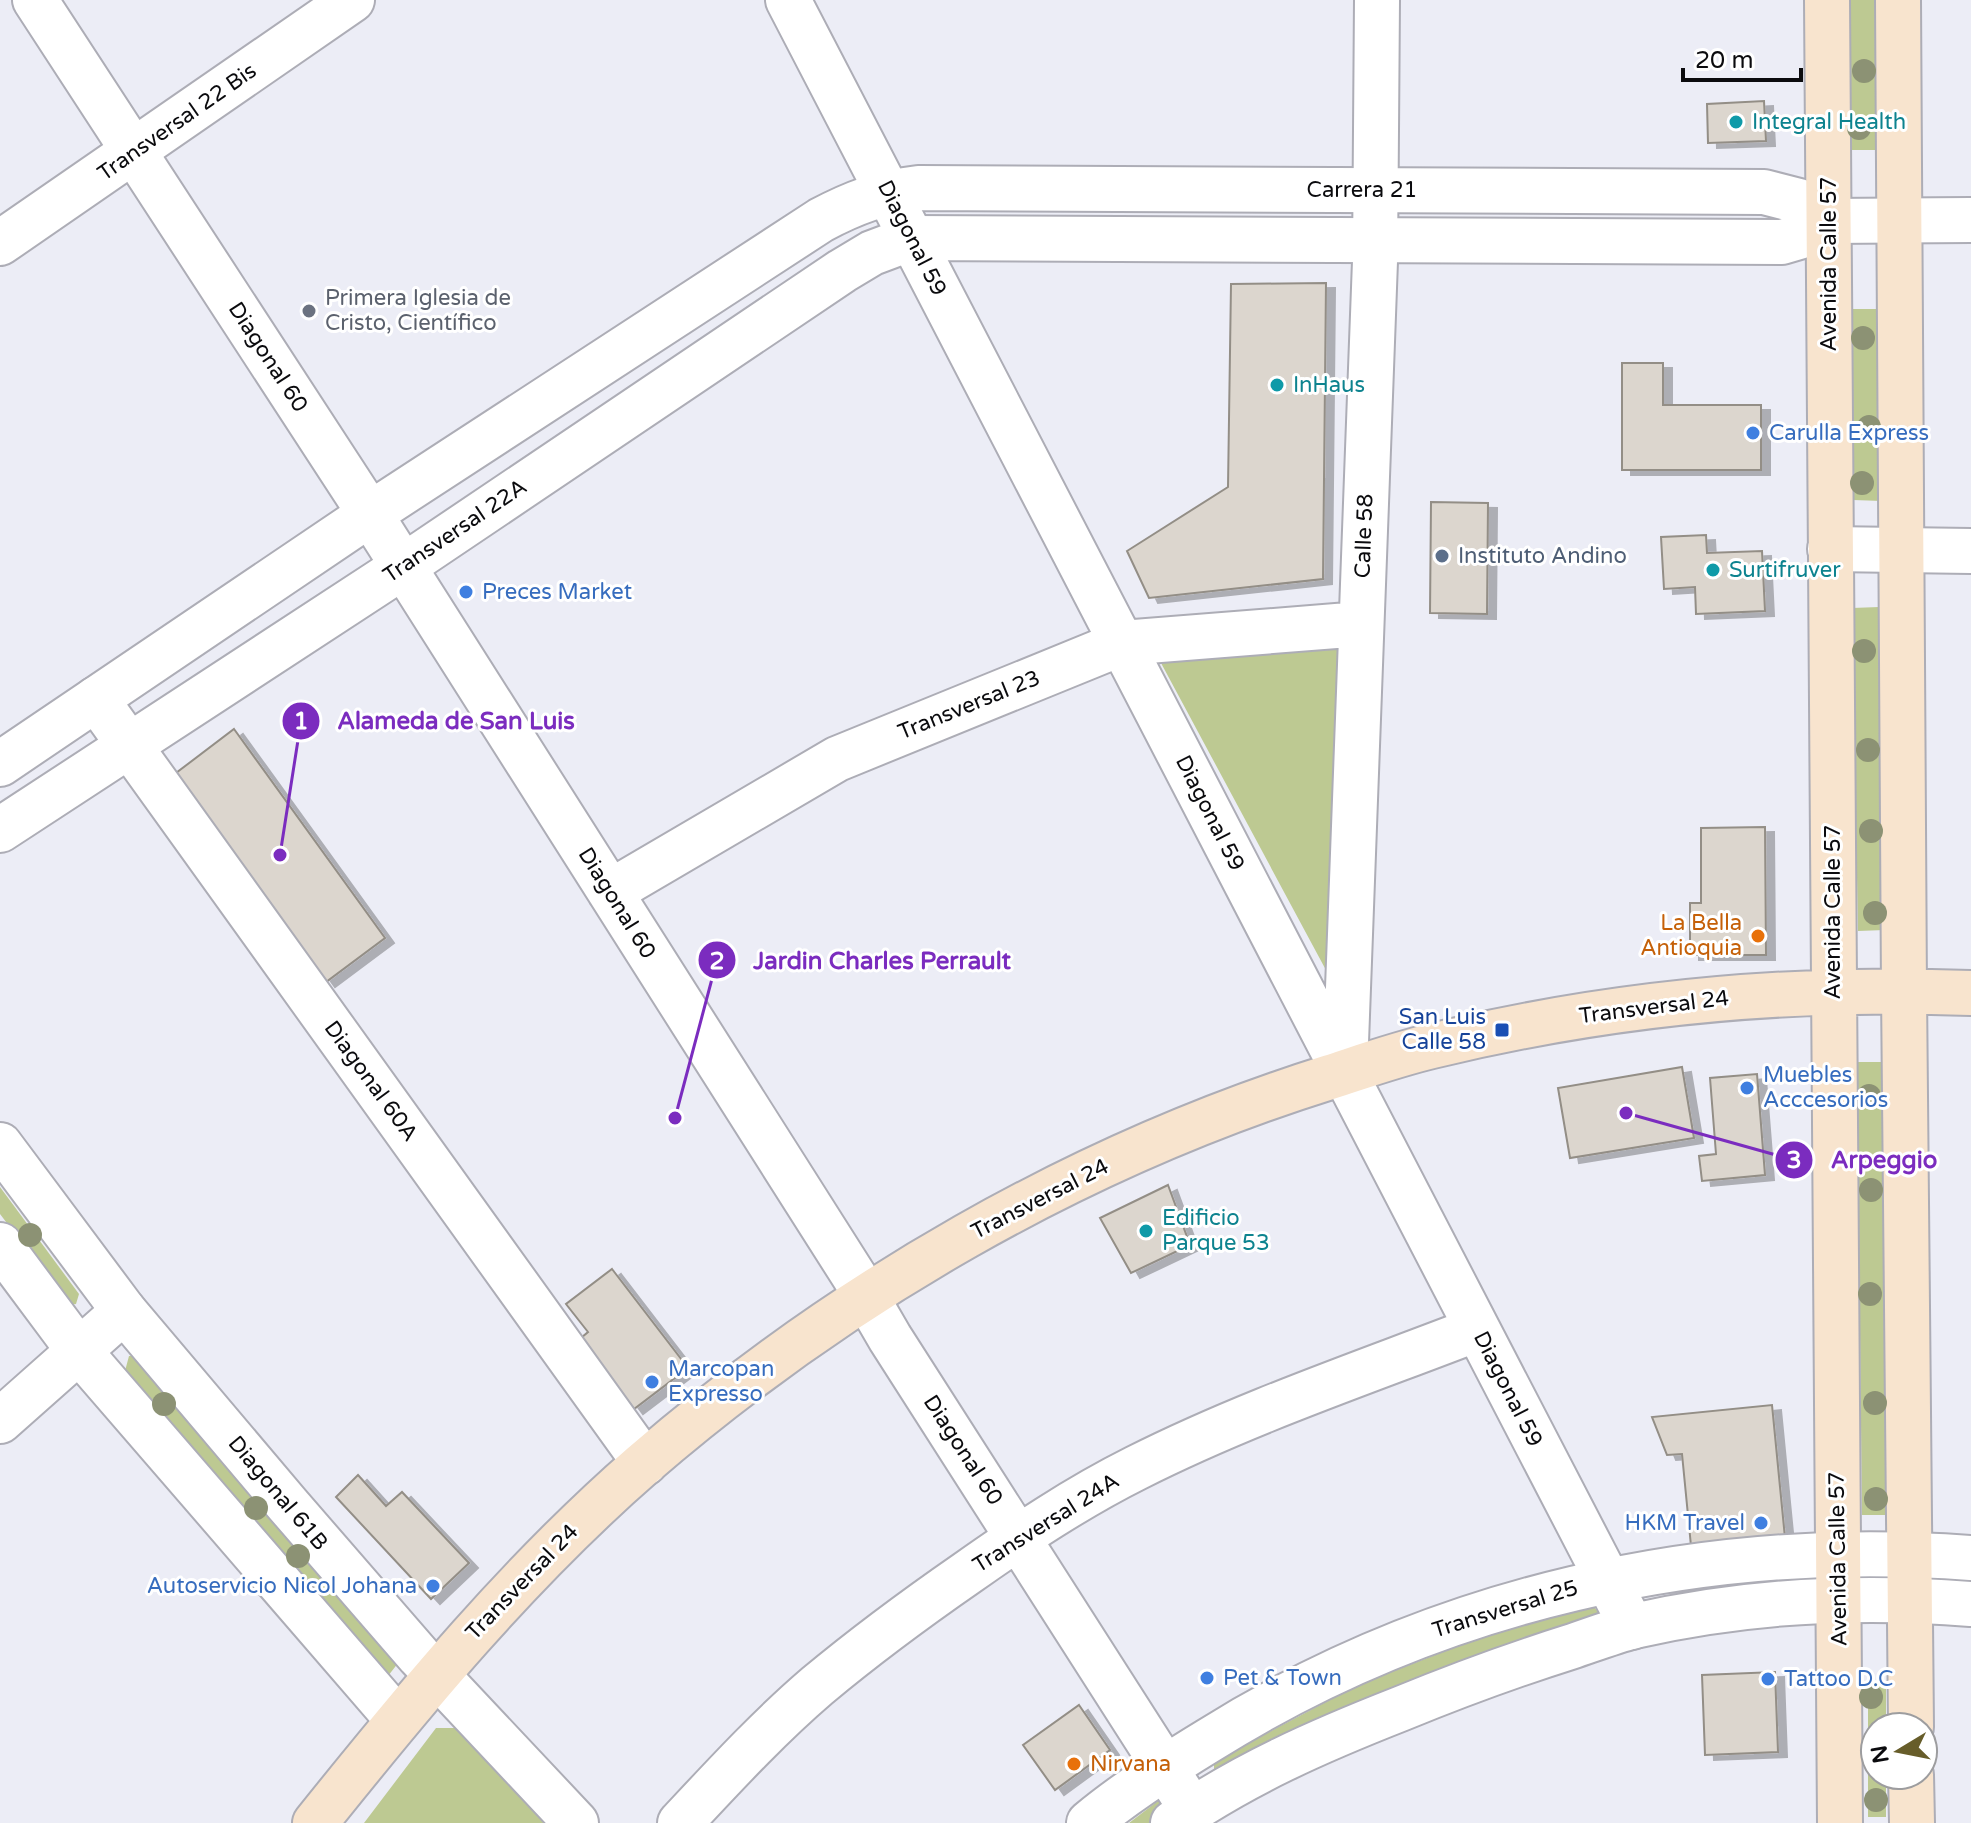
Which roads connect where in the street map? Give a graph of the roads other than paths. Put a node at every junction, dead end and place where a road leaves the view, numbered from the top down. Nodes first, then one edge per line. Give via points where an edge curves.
1 (35, 0) edge
2 (352, 0) edge
3 (788, 0) edge
4 (1377, 0) edge
5 (1827, 0) edge
6 (1898, 0) edge
7 (134, 152) junction
8 (1376, 190) junction
9 (887, 191) junction
10 (1971, 220) edge
11 (1828, 221) junction
12 (1900, 221) junction
13 (912, 238) junction
14 (1375, 241) junction
15 (0, 243) edge
16 (370, 514) junction
17 (1830, 549) junction
18 (1901, 549) junction
19 (1971, 551) edge
20 (404, 566) junction
21 (1361, 624) junction
22 (1122, 643) junction
23 (96, 699) junction
24 (131, 745) junction
25 (0, 764) edge
26 (0, 830) edge
27 (610, 892) junction
28 (1833, 991) junction
29 (1904, 991) junction
30 (1971, 993) edge
31 (1344, 1072) junction
32 (0, 1145) edge
33 (0, 1245) edge
34 (867, 1297) junction
35 (124, 1311) junction
36 (1477, 1329) junction
37 (79, 1351) junction
38 (0, 1421) edge
39 (645, 1463) junction
40 (1019, 1536) junction
41 (1838, 1553) junction
42 (1909, 1554) junction
43 (1971, 1558) edge
44 (1608, 1580) junction
45 (1910, 1600) junction
46 (1838, 1601) junction
47 (1971, 1604) edge
48 (1632, 1627) junction
49 (437, 1675) junction
50 (1911, 1711) edge
51 (398, 1720) junction
52 (1165, 1767) junction
53 (1911, 1791) edge
54 (1183, 1816) edge
55 (315, 1823) edge
56 (576, 1823) edge
57 (680, 1823) edge
58 (1089, 1823) edge
59 (1840, 1823) edge
60 (1912, 1823) edge

1 - 7 street, Diagonal 60
2 - 7 street, Transversal 22 Bis
3 - 9 street, Diagonal 59
4 - 8 street, Calle 58
5 - 11 main road, Avenida Calle 57
6 - 12 main road
7 - 15 street, Transversal 22 Bis
7 - 16 street, Diagonal 60
8 - 9 street, Carrera 21
8 - 11 street, Carrera 21 via 1764,192 1799,201
8 - 14 street, Calle 58
9 - 13 street, Diagonal 59
9 - 16 street via 821,220
10 - 12 street
11 - 12 street
11 - 14 street via 1782,242
11 - 17 main road, Avenida Calle 57
12 - 18 main road
13 - 14 street
13 - 20 street, Transversal 22A via 842,271
13 - 22 street, Diagonal 59
14 - 21 street, Calle 58
16 - 20 street, Diagonal 60
16 - 23 street
17 - 18 street
17 - 28 main road, Avenida Calle 57
18 - 19 street
18 - 29 main road
20 - 24 street, Transversal 22A
20 - 27 street, Diagonal 60
21 - 22 street, Transversal 23
21 - 31 street, Calle 58
22 - 27 street, Transversal 23 via 837,759
22 - 31 street, Diagonal 59
23 - 24 street, Diagonal 60A
23 - 25 street
24 - 26 street, Transversal 22A
24 - 39 street, Diagonal 60A
27 - 34 street, Diagonal 60
28 - 29 main road, Transversal 24
28 - 31 main road, Transversal 24 via 1589,1014 1427,1047
28 - 41 main road, Avenida Calle 57
29 - 30 main road, Transversal 24
29 - 42 main road
31 - 34 main road, Transversal 24 via 1225,1113 1102,1166 982,1227
31 - 36 street, Diagonal 59
32 - 35 street, Diagonal 61B
33 - 37 street
34 - 39 main road, Transversal 24 via 766,1367
34 - 40 street, Diagonal 60
35 - 37 street
35 - 49 street, Diagonal 61B
36 - 40 street, Transversal 24A via 1251,1416 1137,1467
36 - 44 street, Diagonal 59
37 - 38 street
37 - 51 street
39 - 49 main road, Transversal 24 via 534,1567
40 - 52 street, Diagonal 60
40 - 57 street, Transversal 24A via 815,1688
41 - 42 street, Transversal 25
41 - 44 street, Transversal 25 via 1690,1565
41 - 46 main road, Avenida Calle 57
42 - 43 street, Transversal 25
42 - 45 main road
44 - 48 street, Diagonal 59
44 - 52 street, Transversal 25 via 1514,1603 1409,1639 1260,1710
45 - 46 street
45 - 47 street
45 - 50 main road
46 - 48 street via 1718,1610
46 - 59 main road, Avenida Calle 57
48 - 54 street via 1351,1728 1272,1764
49 - 51 main road, Transversal 24
49 - 56 street, Diagonal 61B
51 - 55 main road, Transversal 24
52 - 54 street, Diagonal 60
52 - 58 street, Transversal 25
53 - 60 main road

